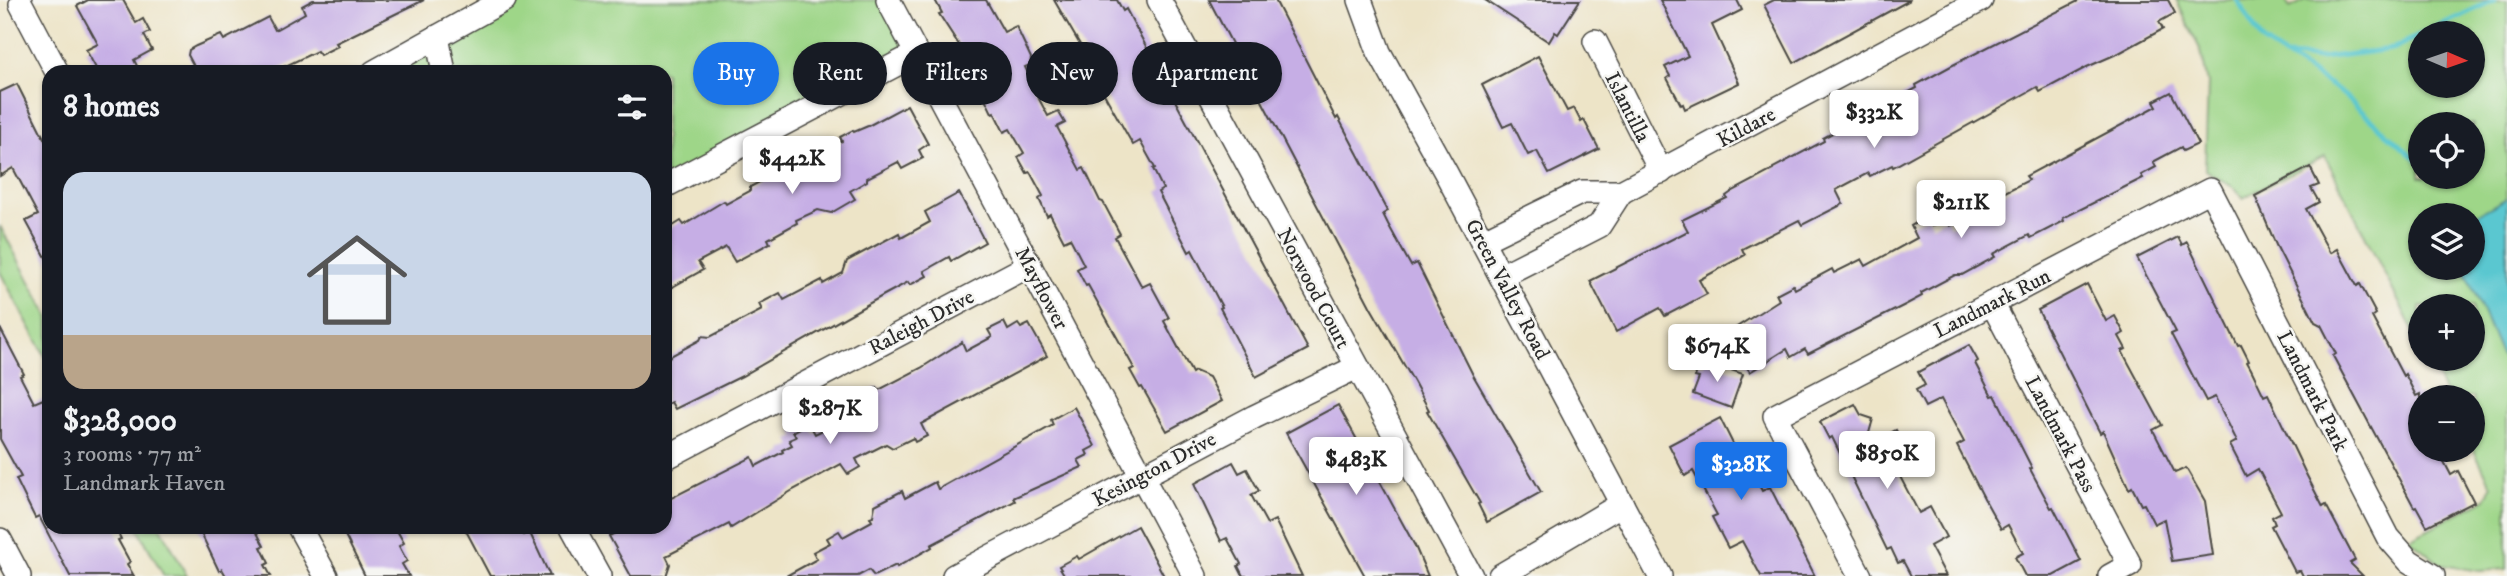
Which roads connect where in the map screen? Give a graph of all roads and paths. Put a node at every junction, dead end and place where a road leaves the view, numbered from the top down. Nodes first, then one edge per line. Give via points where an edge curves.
1 (504, 0) edge
2 (888, 0) edge
3 (1159, 0) edge
4 (1360, 0) edge
5 (1981, 0) edge
6 (21, 4) dead end
7 (437, 37) junction
8 (1595, 41) dead end
9 (910, 42) edge
10 (901, 62) edge
11 (53, 65) edge
12 (387, 65) edge
13 (443, 65) edge
14 (944, 105) edge
15 (1661, 172) junction
16 (672, 183) edge
17 (2210, 190) joint
18 (1621, 192) junction
19 (1548, 208) junction
20 (1482, 241) junction
21 (1567, 244) junction
22 (1030, 265) junction
23 (1501, 276) junction
24 (1992, 303) junction
25 (1357, 367) junction
26 (672, 454) edge
27 (1142, 476) junction
28 (1622, 504) junction
29 (303, 534) edge
30 (576, 534) edge
31 (0, 540) edge
32 (2120, 570) edge
33 (19, 576) edge
34 (326, 576) edge
35 (598, 576) edge
36 (954, 576) edge
37 (1195, 576) edge
38 (1471, 576) edge
39 (1500, 576) edge
40 (1660, 576) edge
41 (1860, 576) edge
42 (2433, 576) edge

1 - 7 street
2 - 9 street, Mayflower
3 - 25 street, Norwood Court
4 - 20 street, Green Valley Road via 1379,51
5 - 15 street, Kildare
6 - 11 street
7 - 12 street
7 - 13 street
8 - 15 street, Islantilla
10 - 16 street
14 - 22 street, Mayflower
15 - 18 street, Kildare
17 - 24 street, Landmark Run
17 - 42 street, Landmark Park via 2388,537 2409,561
18 - 19 street, Kildare via 1583,192
18 - 21 street via 1599,226
19 - 20 street, Kildare
19 - 21 street
20 - 23 street, Green Valley Road
21 - 23 street
22 - 26 street, Raleigh Drive
22 - 27 street, Mayflower
23 - 28 street, Green Valley Road
24 - 32 street, Landmark Pass
24 - 41 street, Landmark Run via 1775,416
25 - 27 street, Kesington Drive
25 - 38 street, Norwood Court
27 - 36 street, Kesington Drive
27 - 37 street, Mayflower
28 - 39 street
28 - 40 street, Green Valley Road
29 - 34 street
30 - 35 street
31 - 33 street

